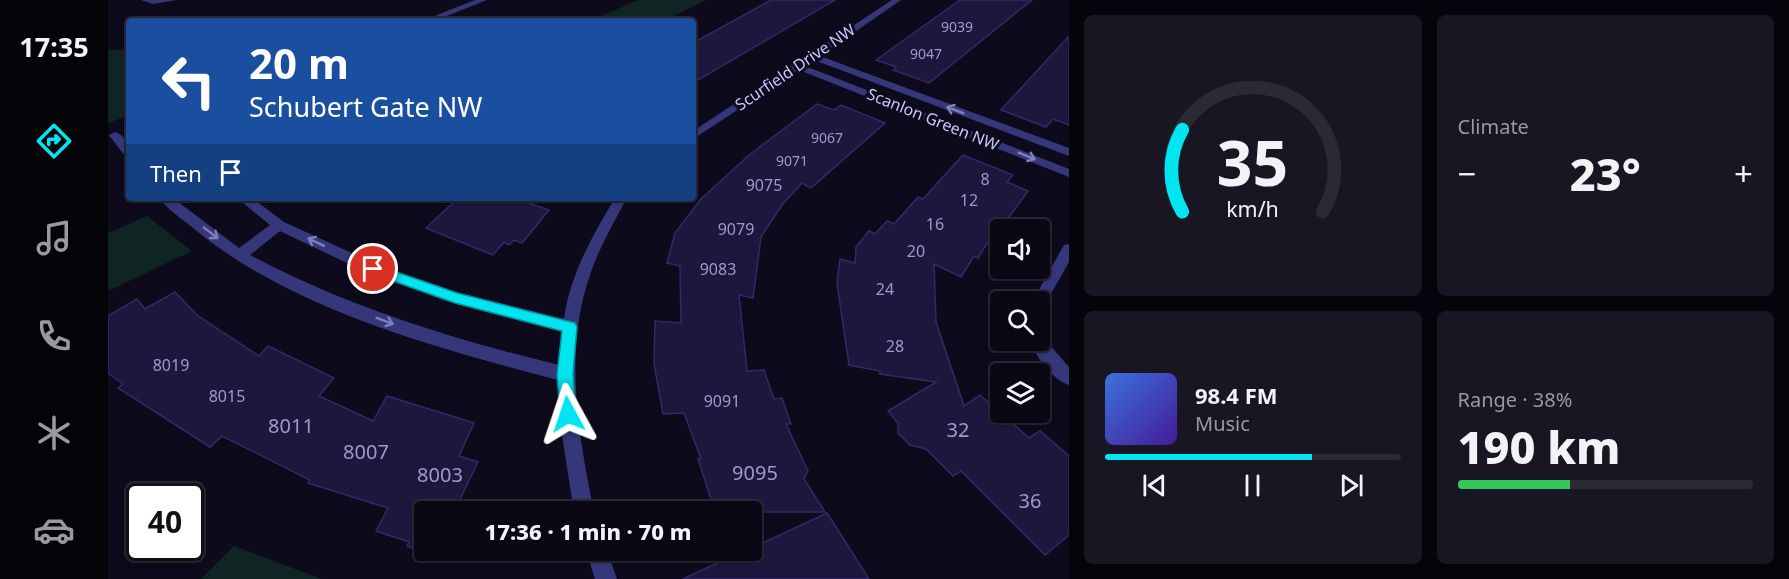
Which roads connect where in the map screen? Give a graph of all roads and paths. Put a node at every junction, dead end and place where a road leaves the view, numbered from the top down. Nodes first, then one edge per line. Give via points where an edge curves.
1 (145, 0) edge
2 (173, 0) edge
3 (483, 0) edge
4 (897, 0) edge
5 (434, 18) edge
6 (812, 56) junction
7 (797, 66) junction
8 (126, 130) edge
9 (696, 134) edge
10 (111, 136) edge
11 (126, 151) edge
12 (1069, 152) edge
13 (1069, 173) edge
14 (169, 201) edge
15 (247, 201) edge
16 (619, 201) edge
17 (279, 225) junction
18 (1069, 249) edge
19 (240, 255) junction
20 (1045, 291) edge
21 (570, 327) junction
22 (1043, 351) edge
23 (565, 374) junction
24 (1069, 378) edge
25 (581, 501) edge
26 (600, 561) edge
27 (606, 579) edge

1 - 2 street
3 - 5 street
4 - 6 street, Scurfield Drive NW
6 - 7 street, Scurfield Drive NW
12 -> 6 street, Scanlon Green NW
7 - 9 street, Scurfield Drive NW
7 -> 13 street, Scanlon Green NW
8 - 10 street
10 - 11 street
14 -> 19 street
15 - 17 street
16 - 21 street via 583,268
17 - 19 street
21 -> 17 street via 455,298 383,273
18 - 20 street
19 -> 23 street via 334,302 430,338
21 - 23 street
22 - 24 street
23 - 25 street via 571,455
26 - 27 street

